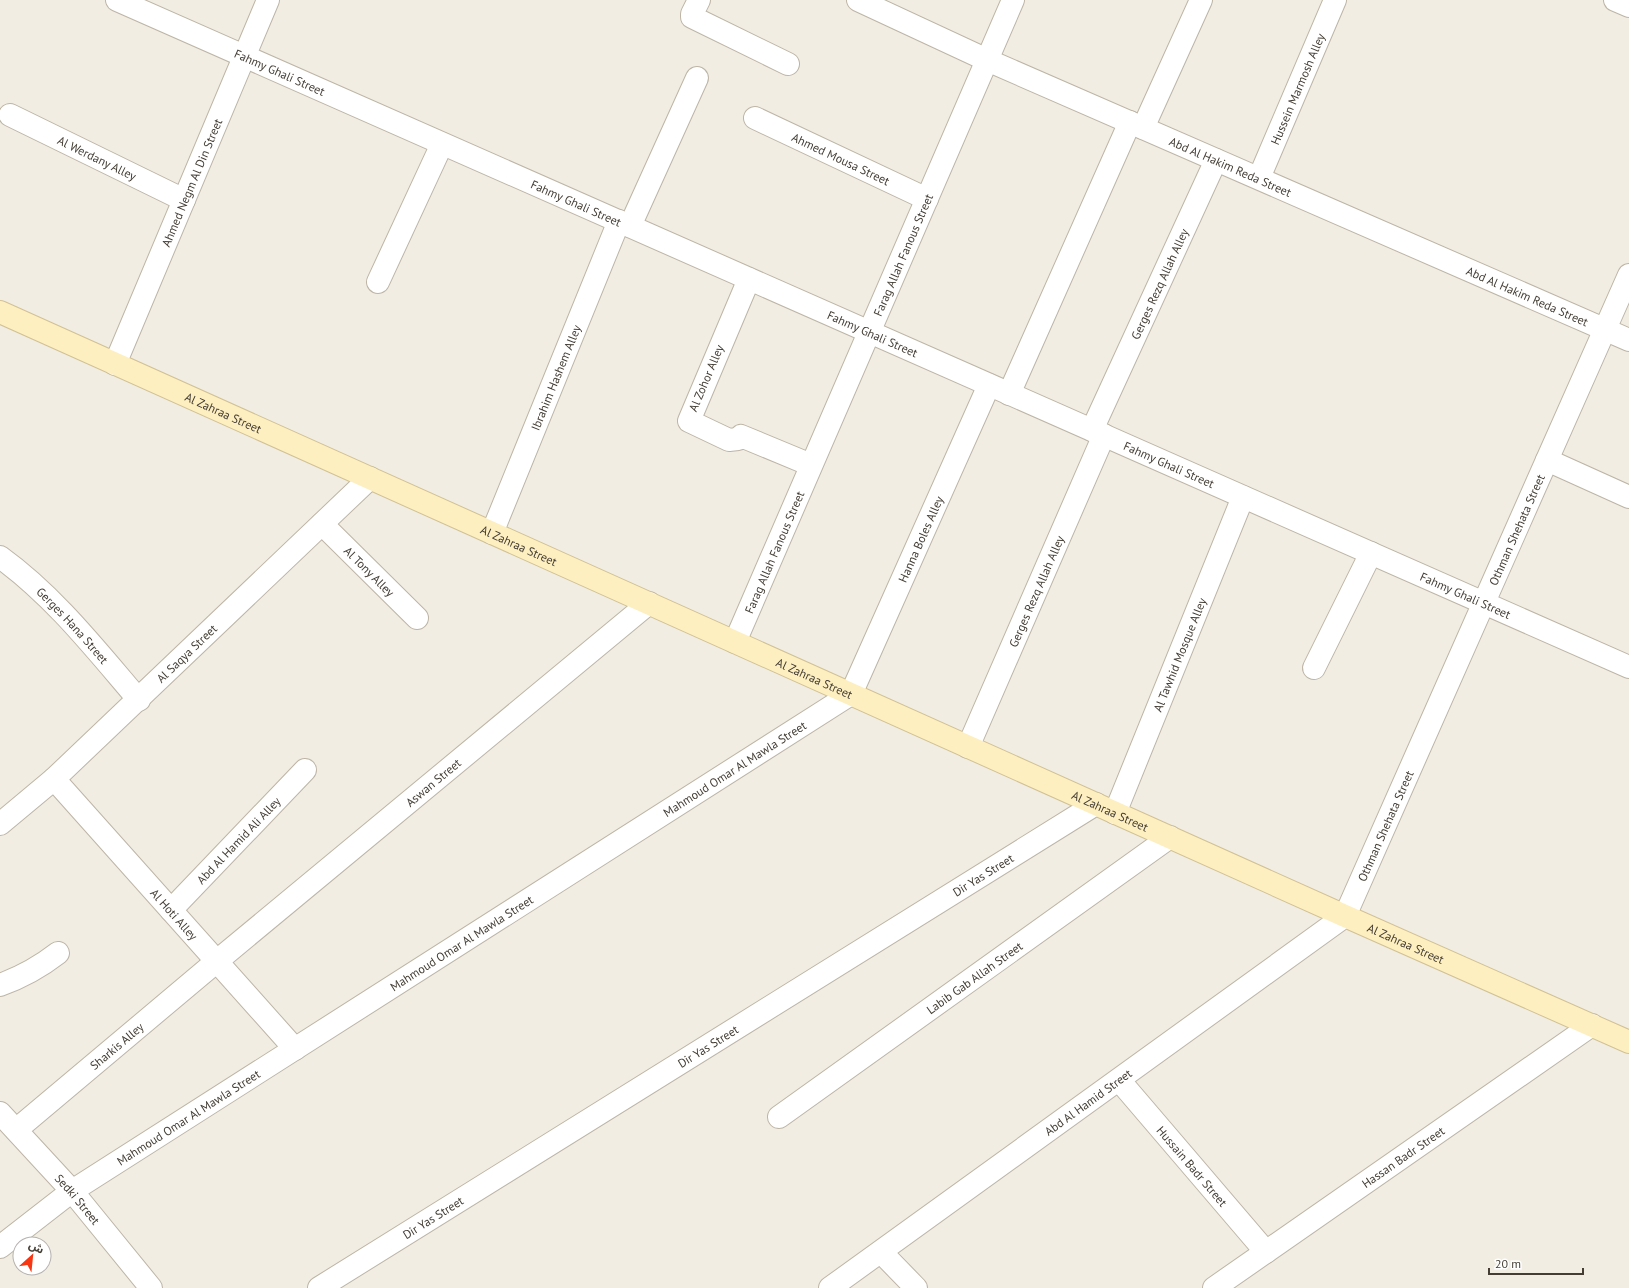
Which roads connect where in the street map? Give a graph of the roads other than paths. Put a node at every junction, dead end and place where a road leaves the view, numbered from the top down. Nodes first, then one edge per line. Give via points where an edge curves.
1 (117, 0) edge
2 (268, 0) edge
3 (699, 0) edge
4 (858, 0) edge
5 (1013, 0) edge
6 (1202, 0) edge
7 (1335, 0) edge
8 (1615, 0) edge
9 (1629, 6) edge
10 (244, 56) junction
11 (987, 60) junction
12 (788, 64) dead end
13 (697, 78) dead end
14 (10, 115) dead end
15 (755, 118) dead end
16 (1136, 125) junction
17 (442, 144) junction
18 (1216, 160) junction
19 (1259, 178) junction
20 (927, 199) junction
21 (184, 200) junction
22 (624, 224) junction
23 (1629, 275) edge
24 (749, 279) junction
25 (378, 282) dead end
26 (0, 312) edge
27 (1605, 329) junction
28 (869, 332) junction
29 (1629, 340) edge
30 (115, 364) junction
31 (989, 385) junction
32 (1009, 394) junction
33 (1098, 433) junction
34 (1547, 460) junction
35 (811, 465) junction
36 (370, 478) junction
37 (1243, 497) junction
38 (1629, 497) edge
39 (322, 524) junction
40 (492, 533) junction
41 (1370, 553) junction
42 (0, 557) edge
43 (649, 603) junction
44 (1484, 603) junction
45 (417, 618) dead end
46 (735, 642) junction
47 (1629, 667) edge
48 (1314, 668) dead end
49 (851, 694) junction
50 (139, 700) junction
51 (968, 747) junction
52 (305, 770) dead end
53 (54, 780) junction
54 (1105, 809) junction
55 (0, 824) edge
56 (1170, 837) junction
57 (171, 910) junction
58 (1345, 916) junction
59 (58, 953) dead end
60 (217, 962) junction
61 (0, 985) edge
62 (1592, 1025) junction
63 (1629, 1042) edge
64 (296, 1049) junction
65 (1119, 1080) junction
66 (0, 1113) edge
67 (779, 1117) dead end
68 (16, 1130) junction
69 (72, 1191) junction
70 (0, 1247) edge
71 (881, 1252) junction
72 (1266, 1252) junction
73 (152, 1288) edge
74 (319, 1288) edge
75 (830, 1288) edge
76 (916, 1288) edge
77 (1214, 1288) edge

1 - 10 street, Fahmy Ghali Street
2 - 10 street, Ahmed Negm Al Din Street
3 - 12 street via 692,17
4 - 11 street, Abd Al Hakim Reda Street
5 - 11 street, Farag Allah Fanous Street
6 - 16 street
7 - 19 street, Hussein Marmosh Alley
8 - 9 street
10 - 17 street, Fahmy Ghali Street
10 - 21 street, Ahmed Negm Al Din Street
11 - 16 street, Abd Al Hakim Reda Street
11 - 20 street, Farag Allah Fanous Street
13 - 22 street, Ibrahim Hashem Alley
14 - 21 street, Al Werdany Alley
15 - 20 street, Ahmed Mousa Street
16 - 18 street, Abd Al Hakim Reda Street
16 - 32 street
17 - 22 street, Fahmy Ghali Street
17 - 25 street
18 - 19 street, Abd Al Hakim Reda Street
18 - 33 street, Gerges Rezq Allah Alley
19 - 27 street, Abd Al Hakim Reda Street
20 - 28 street, Farag Allah Fanous Street
21 - 30 street, Ahmed Negm Al Din Street
22 - 24 street, Fahmy Ghali Street
22 - 40 street, Ibrahim Hashem Alley
23 - 27 street, Othman Shehata Street
24 - 28 street, Fahmy Ghali Street
24 - 35 street, Al Zohor Alley via 689,420 728,440 742,436
26 - 30 street, Al Zahraa Street
27 - 29 street, Abd Al Hakim Reda Street
27 - 34 street, Othman Shehata Street
28 - 31 street, Fahmy Ghali Street
28 - 35 street, Farag Allah Fanous Street
30 - 36 street, Al Zahraa Street
31 - 32 street, Fahmy Ghali Street
31 - 49 street, Hanna Boles Alley
32 - 33 street, Fahmy Ghali Street
33 - 37 street, Fahmy Ghali Street
33 - 51 street, Gerges Rezq Allah Alley
34 - 38 street
34 - 44 street, Othman Shehata Street
35 - 46 street, Farag Allah Fanous Street
36 - 39 street, Al Saqya Street
36 - 40 street, Al Zahraa Street
37 - 41 street, Fahmy Ghali Street
37 - 54 street, Al Tawhid Mosque Alley
39 - 45 street, Al Tony Alley
39 - 50 street, Al Saqya Street
40 - 43 street, Al Zahraa Street
41 - 44 street, Fahmy Ghali Street
41 - 48 street
42 - 50 street, Gerges Hana Street via 30,581 61,612
43 - 46 street, Al Zahraa Street
43 - 60 street, Aswan Street
44 - 47 street, Fahmy Ghali Street
44 - 58 street, Othman Shehata Street
46 - 49 street, Al Zahraa Street
49 - 51 street, Al Zahraa Street
49 - 64 street, Mahmoud Omar Al Mawla Street
50 - 53 street, Al Saqya Street
51 - 54 street, Al Zahraa Street
52 - 57 street, Abd Al Hamid Ali Alley
53 - 55 street, Al Saqya Street
53 - 57 street, Al Hoti Alley
54 - 56 street, Al Zahraa Street
54 - 74 street, Dir Yas Street
56 - 58 street, Al Zahraa Street
56 - 67 street, Labib Gab Allah Street
57 - 60 street, Al Hoti Alley
58 - 62 street, Al Zahraa Street
58 - 65 street, Abd Al Hamid Street
59 - 61 street via 23,976
60 - 64 street, Al Hoti Alley
60 - 68 street, Sharkis Alley
62 - 63 street, Al Zahraa Street
62 - 72 street, Hassan Badr Street
64 - 69 street, Mahmoud Omar Al Mawla Street
65 - 71 street, Abd Al Hamid Street
65 - 72 street, Hussain Badr Street
66 - 68 street, Sedki Street
68 - 69 street, Sedki Street
69 - 70 street, Mahmoud Omar Al Mawla Street
69 - 73 street, Sedki Street
71 - 75 street, Abd Al Hamid Street
71 - 76 street
72 - 77 street, Hassan Badr Street

